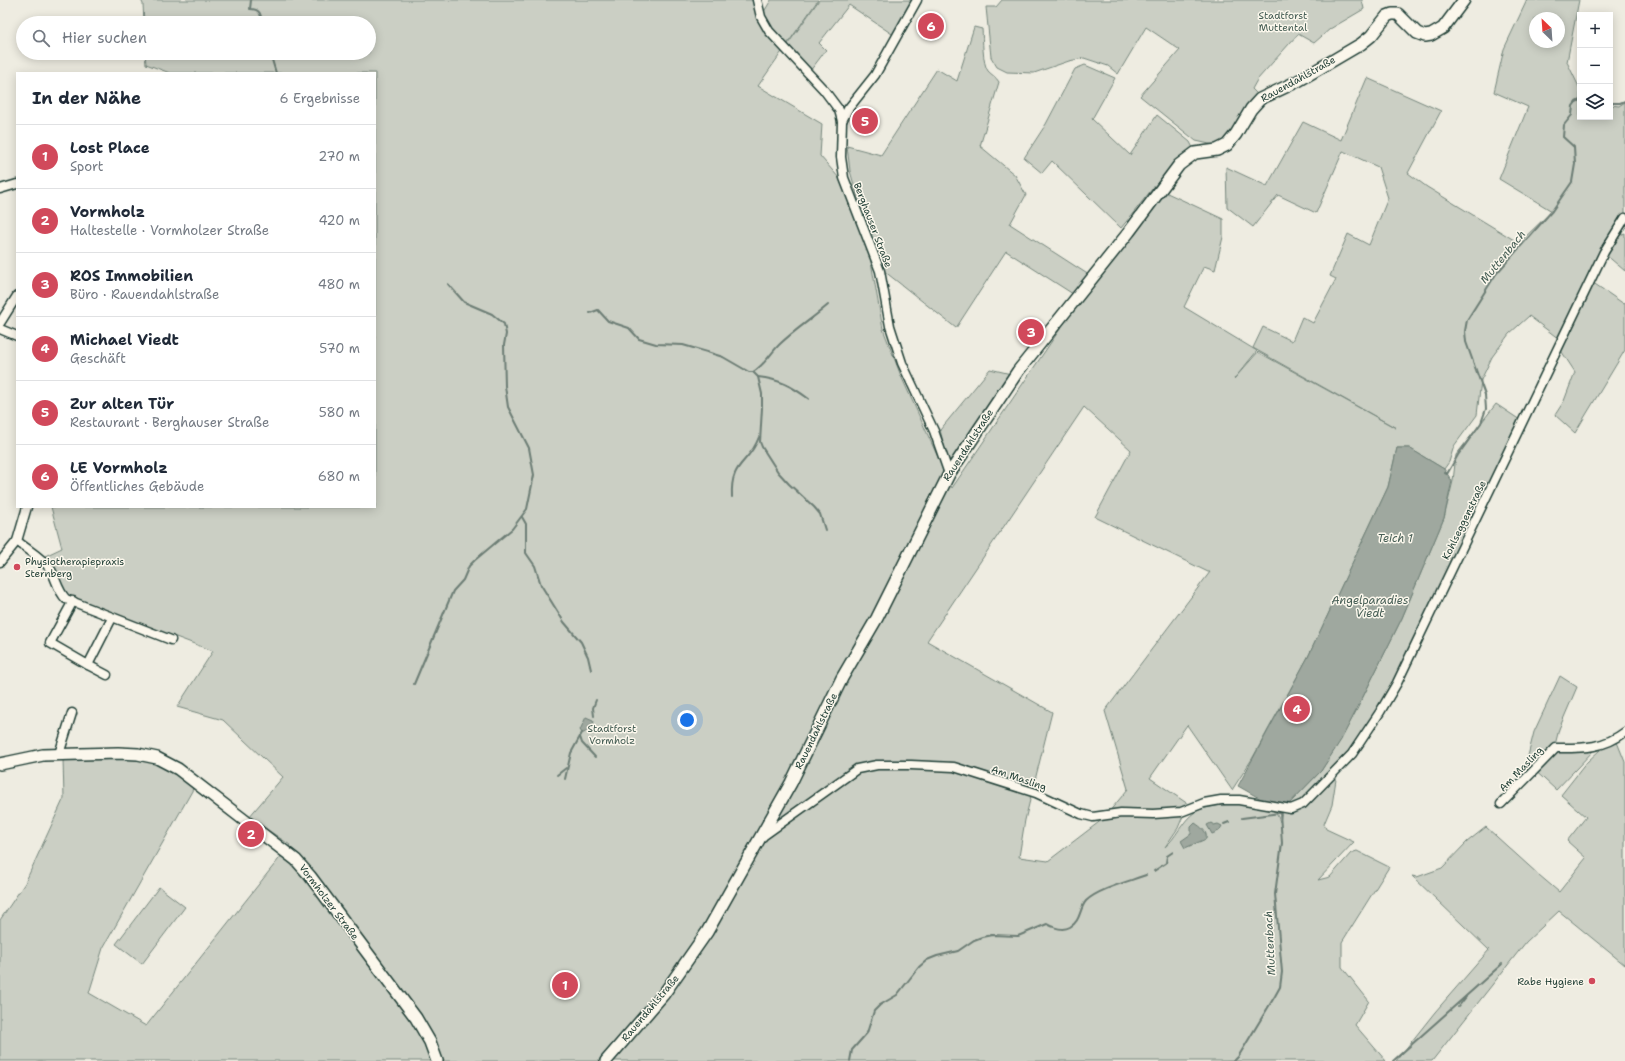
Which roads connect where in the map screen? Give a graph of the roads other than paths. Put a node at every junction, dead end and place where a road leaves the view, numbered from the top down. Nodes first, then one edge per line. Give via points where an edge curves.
1 (757, 0) edge
2 (917, 0) edge
3 (1464, 0) edge
4 (842, 121) junction
5 (16, 184) edge
6 (0, 189) edge
7 (1625, 218) edge
8 (16, 298) edge
9 (0, 323) edge
10 (0, 329) edge
11 (16, 336) edge
12 (949, 474) junction
13 (27, 508) edge
14 (17, 541) junction
15 (0, 562) edge
16 (73, 601) junction
17 (112, 618) junction
18 (171, 640) dead end
19 (88, 665) junction
20 (107, 675) dead end
21 (72, 713) dead end
22 (1625, 732) edge
23 (59, 754) junction
24 (0, 764) edge
25 (1501, 804) dead end
26 (1291, 809) joint
27 (758, 839) junction
28 (437, 1061) edge
29 (606, 1061) edge

1 - 4 street, Berghauser Straße via 761,17 769,31 832,101 839,110
2 - 4 street via 875,74
3 - 12 street, Rauendahlstraße via 1443,28 1431,35 1417,33 1398,14 1387,16 1361,44 1298,81 1260,99 1227,145 1217,150 1195,153 1184,160 1018,371
4 - 12 street, Berghauser Straße via 841,157 844,178 880,271 890,326 902,363 934,431
5 - 6 street
7 - 26 street, Kohlseggenstraße via 1604,252 1397,683 1352,754 1303,804
8 - 9 street
10 - 11 street
12 - 27 street, Rauendahlstraße via 877,618 842,678 791,783
13 - 14 street
14 - 15 street
14 - 16 street via 46,564 62,595
16 - 17 street
16 - 19 street via 50,643
17 - 18 street
17 - 19 street
19 - 20 street
21 - 23 street
22 - 25 street, Am Masling via 1616,740 1604,745 1556,748
23 - 24 street, Vormholzer Straße via 43,754
23 - 28 street, Vormholzer Straße via 138,754 164,760 287,852 310,876 416,1018 430,1042
26 - 27 street, Am Masling via 1239,800 1221,800 1204,803 1181,812 1121,813 1093,817 1036,793 954,768 877,765 857,769
27 - 29 street, Rauendahlstraße via 711,925 684,966 663,996

